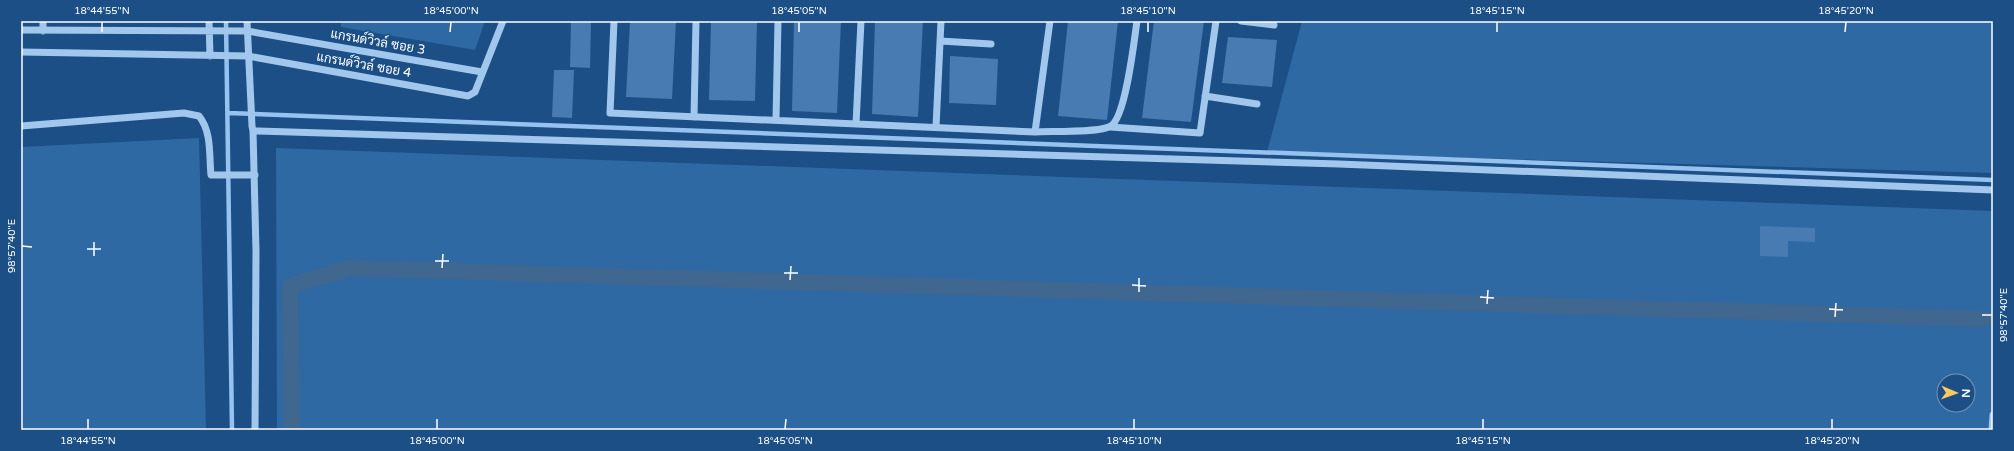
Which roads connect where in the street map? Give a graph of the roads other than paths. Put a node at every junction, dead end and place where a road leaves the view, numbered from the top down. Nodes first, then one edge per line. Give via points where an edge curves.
1 (43, 21) edge
2 (209, 21) edge
3 (247, 21) edge
4 (503, 21) edge
5 (614, 21) edge
6 (696, 21) edge
7 (778, 21) edge
8 (861, 21) edge
9 (941, 21) edge
10 (1050, 21) edge
11 (1137, 21) edge
12 (1216, 21) edge
13 (1241, 21) edge
14 (1274, 25) dead end
15 (21, 30) edge
16 (43, 31) junction
17 (213, 32) junction
18 (244, 32) junction
19 (940, 41) junction
20 (991, 44) dead end
21 (21, 52) edge
22 (213, 56) junction
23 (244, 56) junction
24 (482, 72) junction
25 (1206, 96) junction
26 (1257, 104) dead end
27 (694, 117) junction
28 (776, 120) junction
29 (856, 124) junction
30 (21, 126) edge
31 (936, 127) junction
32 (1110, 127) junction
33 (252, 129) junction
34 (1035, 132) junction
35 (255, 175) junction
36 (1993, 190) edge
37 (1993, 415) edge
38 (255, 430) edge
39 (1992, 430) edge

1 - 16 street
2 - 17 street
3 - 18 street
4 - 24 street
5 - 27 street via 610,113
6 - 27 street
7 - 28 street
8 - 29 street
9 - 19 street
10 - 34 street
11 - 32 street via 1121,112
12 - 25 street
13 - 14 street
15 - 16 street, แกรนด์วิวล์ ซอย 3
16 - 17 street, แกรนด์วิวล์ ซอย 3
17 - 18 street, แกรนด์วิวล์ ซอย 3
17 - 22 street
18 - 23 street
18 - 24 street, แกรนด์วิวล์ ซอย 3
19 - 20 street
19 - 31 street
21 - 22 street, แกรนด์วิวล์ ซอย 4
22 - 23 street, แกรนด์วิวล์ ซอย 4
23 - 24 street, แกรนด์วิวล์ ซอย 4 via 468,96 475,92
23 - 33 street
25 - 26 street
25 - 32 street via 1200,133
27 - 28 street
28 - 29 street
29 - 31 street
30 - 35 street via 184,113 199,116 205,122 208,136 211,175
31 - 34 street
32 - 34 street
33 - 35 street
33 - 36 street via 1331,163
35 - 38 street
37 - 39 street

